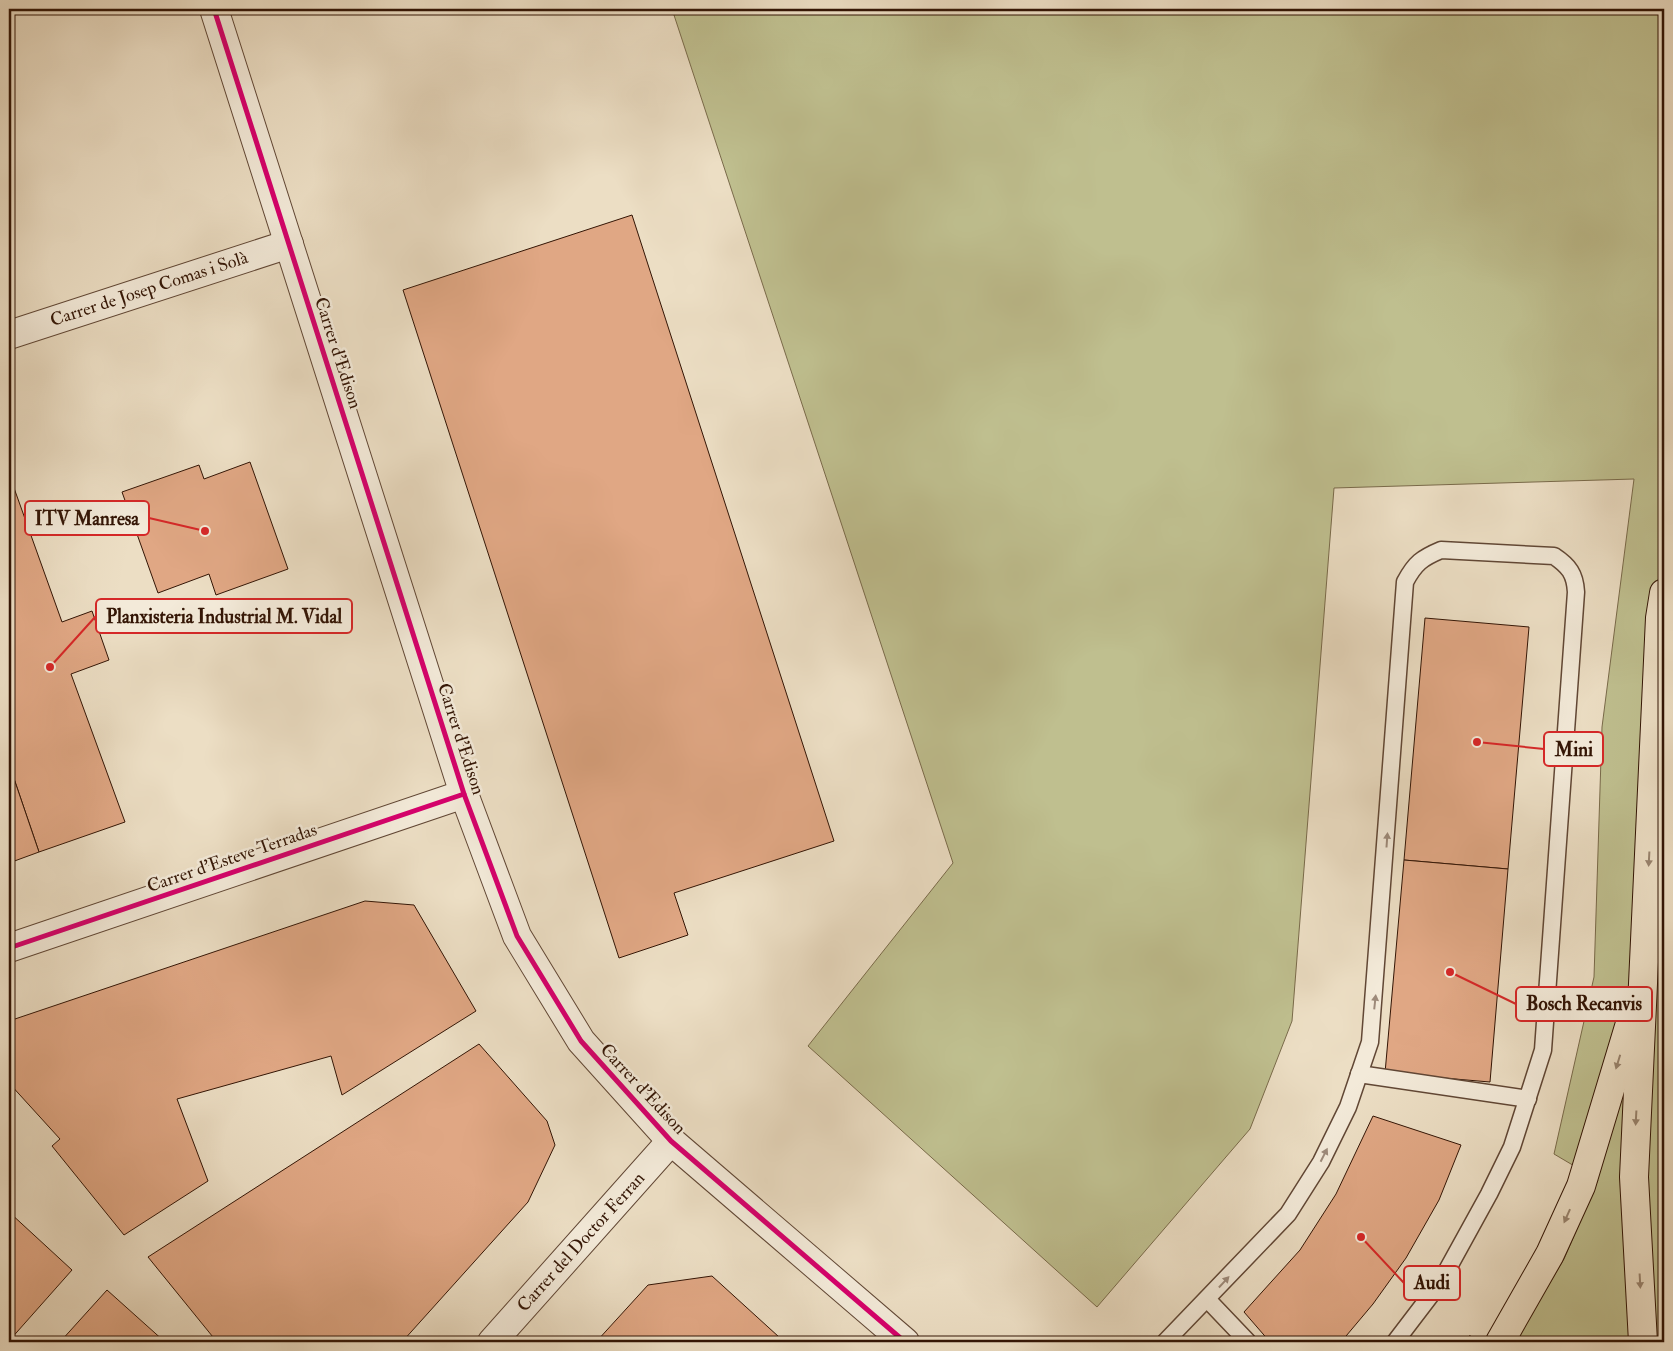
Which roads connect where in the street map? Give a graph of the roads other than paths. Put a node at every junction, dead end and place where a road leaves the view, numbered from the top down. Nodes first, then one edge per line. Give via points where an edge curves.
1 (214, 9) edge
2 (289, 244) junction
3 (9, 335) edge
4 (1662, 606) edge
5 (464, 794) junction
6 (9, 948) edge
7 (1643, 982) junction
8 (1359, 1074) junction
9 (1528, 1099) junction
10 (671, 1141) junction
11 (1207, 1299) junction
12 (492, 1342) edge
13 (906, 1342) edge
14 (1165, 1342) edge
15 (1248, 1342) edge
16 (1395, 1342) edge
17 (1500, 1342) edge
18 (1643, 1342) edge

1 - 2 street, Carrer d'Edison
2 - 3 street, Carrer de Josep Comas i Solà
2 - 5 street, Carrer d'Edison
4 -> 7 highway
5 - 6 street, Carrer d'Esteve Terradas
5 - 10 street, Carrer d'Edison via 517,936 581,1041
7 -> 17 highway via 1581,1186 1550,1254
7 -> 18 highway via 1634,1177
8 - 9 lane
8 -> 9 lane via 1370,1042 1375,996 1406,582 1414,566 1441,550 1554,556 1568,566 1576,578 1576,592 1546,1021 1543,1050
11 -> 8 lane via 1288,1214 1321,1162 1348,1107
9 - 16 lane via 1512,1147 1468,1236 1440,1283
10 - 12 street, Carrer del Doctor Ferran
10 - 13 street, Carrer d'Edison
11 - 14 lane
11 - 15 lane

